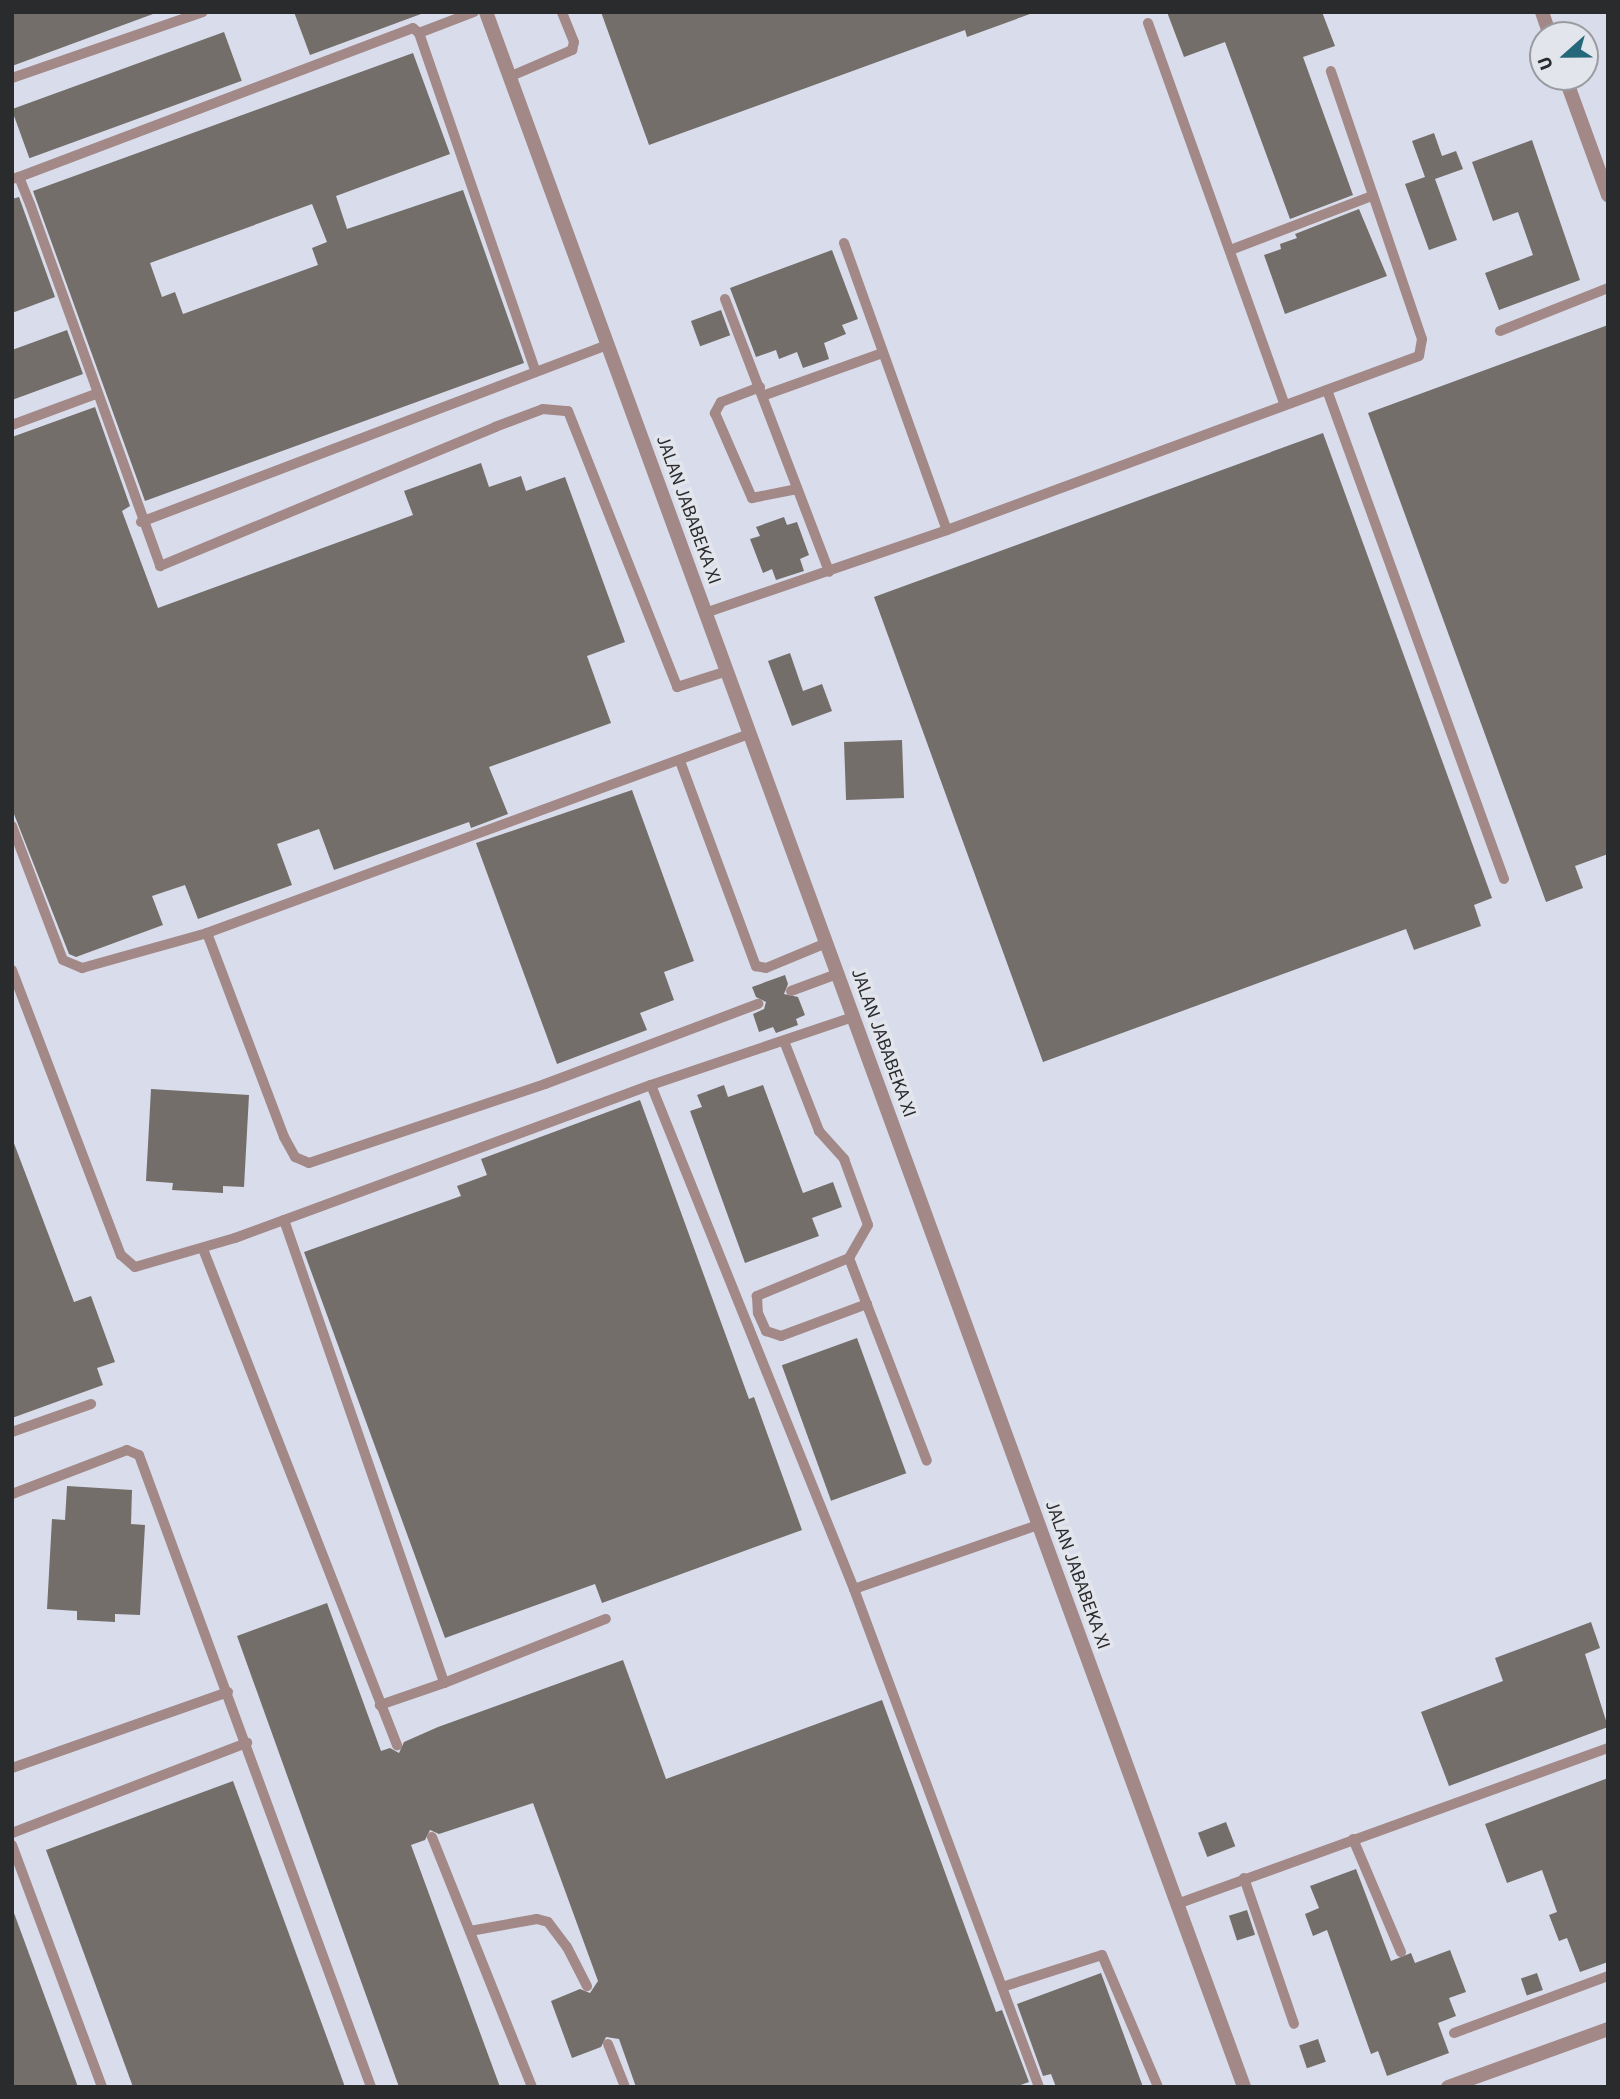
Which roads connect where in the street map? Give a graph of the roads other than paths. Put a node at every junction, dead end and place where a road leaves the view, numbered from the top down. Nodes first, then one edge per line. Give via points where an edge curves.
1 (203, 12) edge
2 (474, 12) edge
3 (486, 12) edge
4 (562, 12) edge
5 (1148, 23) dead end
6 (419, 33) junction
7 (1331, 71) dead end
8 (509, 77) junction
9 (12, 78) edge
10 (1570, 91) edge
11 (16, 178) edge
12 (1608, 195) edge
13 (1372, 196) junction
14 (844, 243) dead end
15 (1233, 249) junction
16 (1608, 288) edge
17 (725, 299) dead end
18 (1500, 331) dead end
19 (608, 345) junction
20 (882, 353) junction
21 (536, 370) junction
22 (1327, 390) junction
23 (762, 391) junction
24 (96, 394) junction
25 (1285, 405) junction
26 (12, 425) edge
27 (797, 489) junction
28 (141, 522) junction
29 (947, 530) junction
30 (829, 572) junction
31 (705, 613) junction
32 (727, 671) junction
33 (750, 734) junction
34 (680, 761) junction
35 (12, 826) edge
36 (1504, 879) dead end
37 (207, 933) junction
38 (826, 943) junction
39 (12, 970) edge
40 (837, 974) junction
41 (791, 991) dead end
42 (758, 1003) dead end
43 (853, 1017) junction
44 (784, 1041) junction
45 (651, 1085) junction
46 (284, 1220) junction
47 (203, 1249) junction
48 (849, 1258) junction
49 (867, 1304) junction
50 (91, 1404) dead end
51 (12, 1432) edge
52 (927, 1461) dead end
53 (12, 1494) edge
54 (1038, 1525) junction
55 (854, 1589) junction
56 (607, 1619) dead end
57 (444, 1683) junction
58 (228, 1692) junction
59 (380, 1705) junction
60 (247, 1743) junction
61 (397, 1745) dead end
62 (1608, 1748) edge
63 (12, 1768) edge
64 (12, 1833) edge
65 (432, 1837) dead end
66 (1353, 1839) junction
67 (12, 1845) edge
68 (1244, 1878) junction
69 (1177, 1904) junction
70 (470, 1931) junction
71 (1401, 1952) dead end
72 (1608, 1976) edge
73 (587, 1986) dead end
74 (1002, 1987) junction
75 (1294, 2024) dead end
76 (1608, 2029) edge
77 (1454, 2033) dead end
78 (608, 2043) dead end
79 (102, 2087) edge
80 (371, 2087) edge
81 (532, 2087) edge
82 (625, 2087) edge
83 (1039, 2087) edge
84 (1158, 2087) edge
85 (1244, 2087) edge
86 (1448, 2087) edge

1 - 9 lane
2 - 6 lane
3 - 8 street, JALAN JABABEKA XI
4 - 8 lane via 575,42 572,50
5 - 15 lane
6 - 11 lane via 409,27
6 - 21 lane
7 - 13 lane
8 - 19 street, JALAN JABABEKA XI
10 - 12 street
11 - 24 lane
13 - 15 lane
13 - 22 lane via 1423,349 1419,356
14 - 20 lane
15 - 25 lane
16 - 18 lane
17 - 23 lane
19 - 21 lane
19 - 31 street, JALAN JABABEKA XI
20 - 23 lane
20 - 29 lane
21 - 28 lane
22 - 25 lane
22 - 36 lane
23 - 27 lane
23 - 27 lane via 721,402 715,413 752,498
24 - 26 lane
24 - 28 lane
25 - 29 lane
27 - 30 lane
28 - 32 lane via 158,564 164,565 495,427 543,409 568,411 677,687
29 - 30 lane
30 - 31 lane
31 - 32 street, JALAN JABABEKA XI
32 - 33 street, JALAN JABABEKA XI
33 - 34 lane
33 - 38 street, JALAN JABABEKA XI
34 - 37 lane
34 - 38 lane via 756,966 766,968
35 - 37 lane via 63,960 70,966 88,967
37 - 42 lane via 284,1137 295,1157 309,1163 545,1084
38 - 40 street, JALAN JABABEKA XI
39 - 47 lane via 121,1255 127,1263 145,1267
40 - 41 lane
40 - 43 street, JALAN JABABEKA XI
43 - 44 lane
43 - 54 street, JALAN JABABEKA XI
44 - 45 lane
44 - 48 lane via 819,1131 844,1159 868,1225
45 - 46 lane
45 - 55 lane
46 - 47 lane
46 - 57 lane
47 - 59 lane
48 - 49 lane
48 - 49 lane via 757,1296 758,1313 766,1331 781,1336
49 - 52 lane
50 - 51 lane
53 - 58 lane via 127,1450 139,1455
54 - 55 lane
54 - 69 street, JALAN JABABEKA XI
55 - 74 lane
56 - 57 lane
57 - 59 lane
58 - 60 lane
58 - 63 lane
59 - 61 lane
60 - 64 lane
60 - 80 lane
62 - 66 lane
65 - 70 lane
66 - 68 lane
66 - 71 lane
67 - 79 lane
68 - 69 lane
68 - 75 lane
69 - 85 street, JALAN JABABEKA XI
70 - 73 lane via 537,1919 548,1923 568,1947
70 - 81 lane
72 - 77 lane
74 - 83 lane
74 - 84 lane via 1102,1955
76 - 86 street
78 - 82 lane

